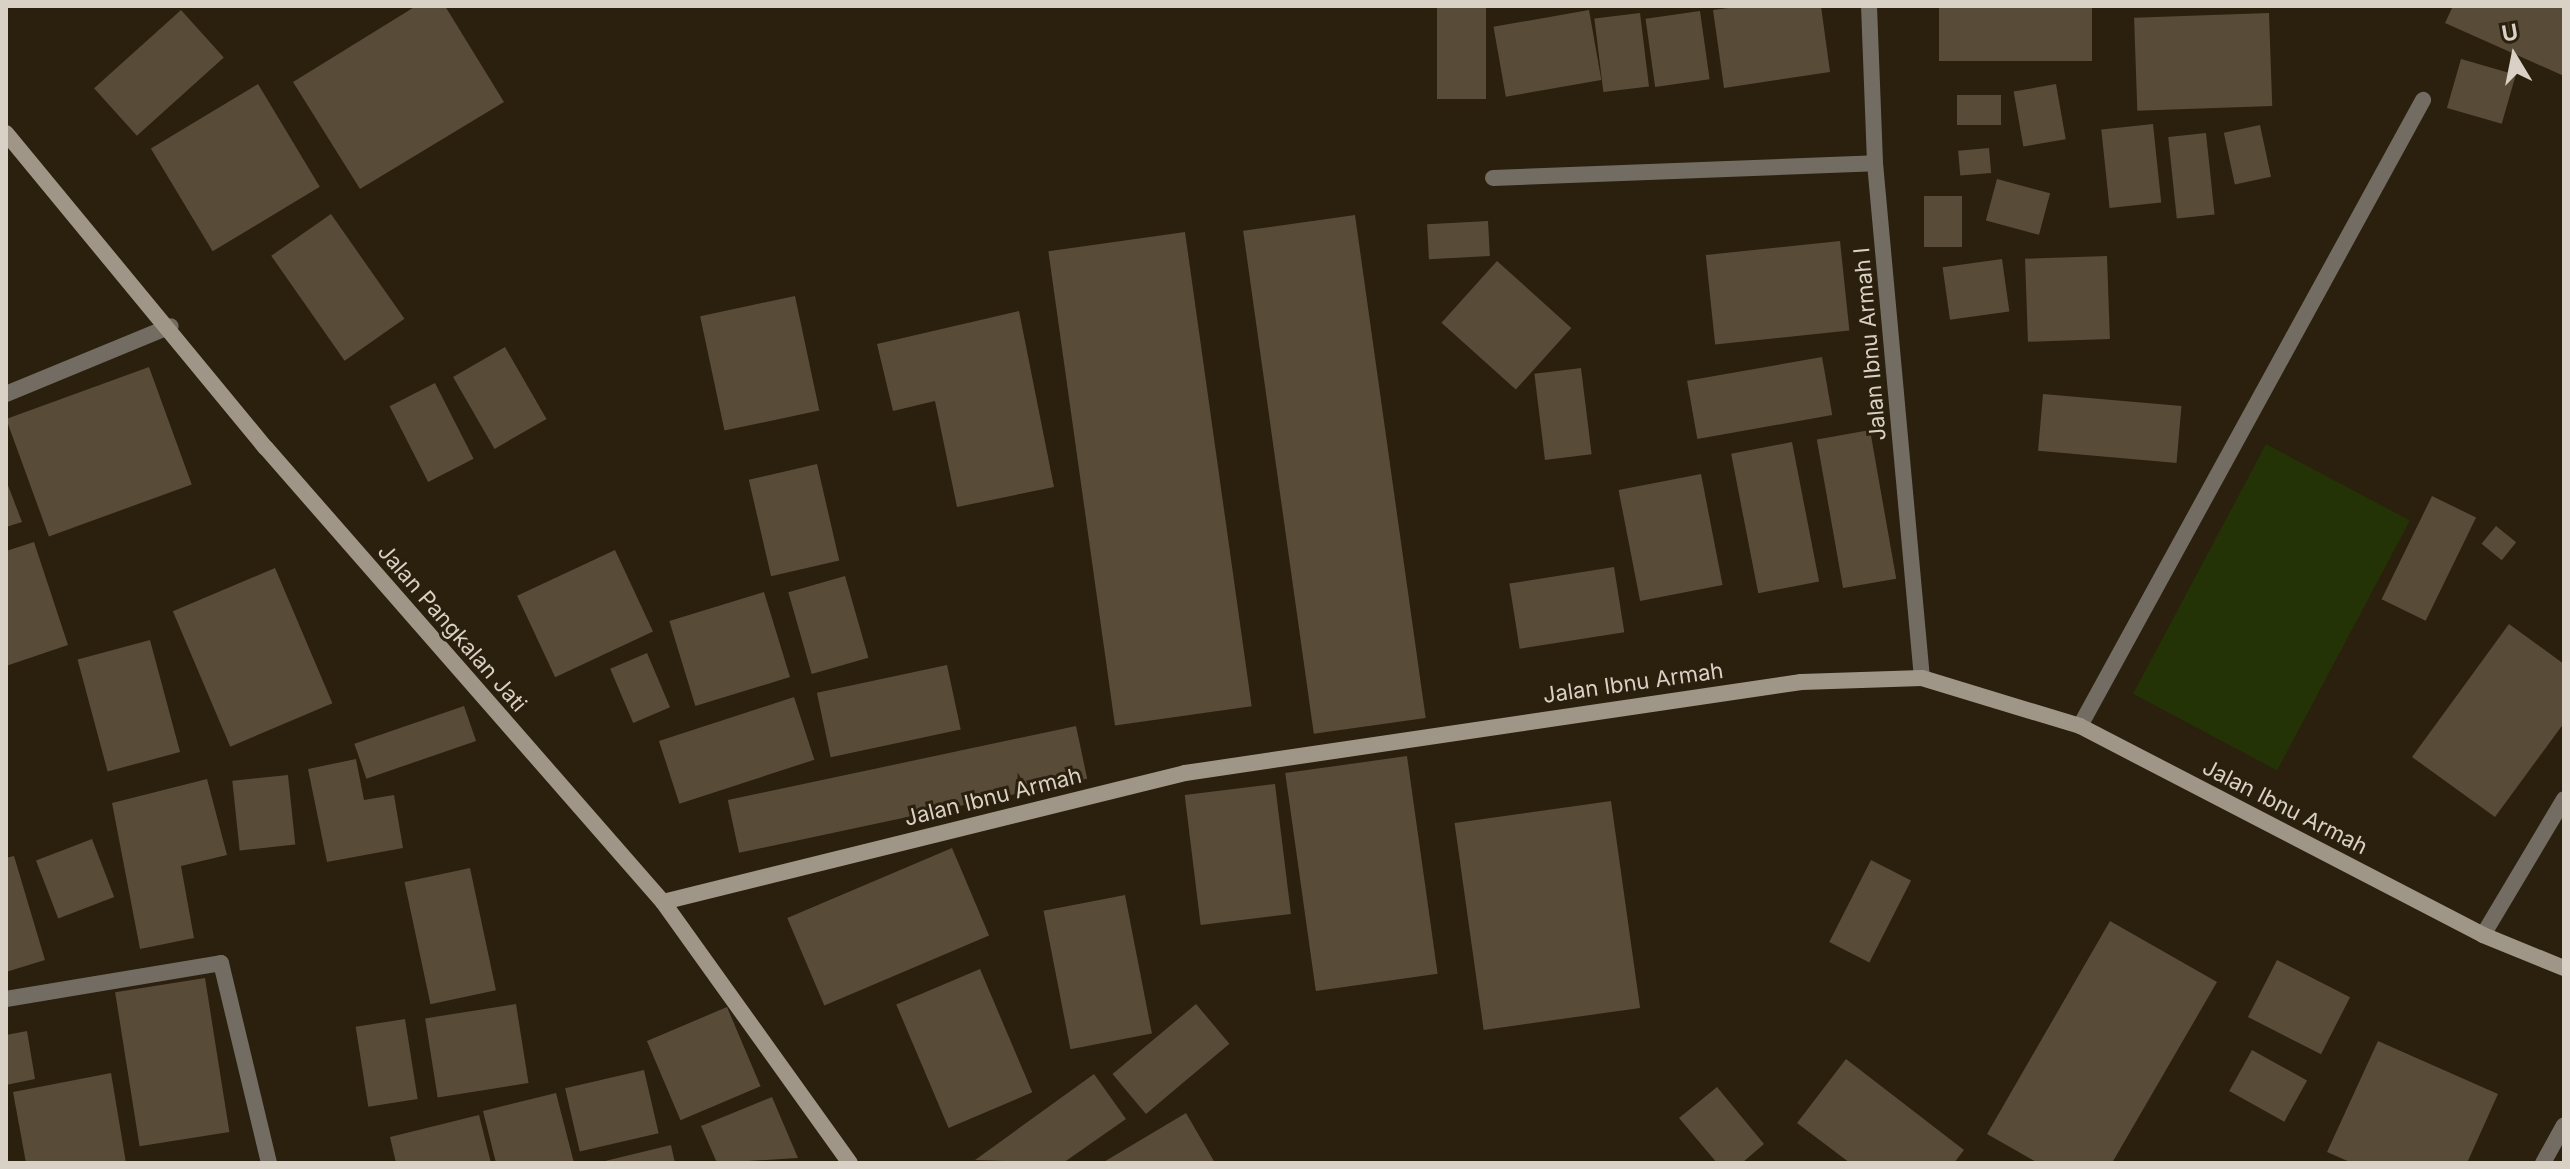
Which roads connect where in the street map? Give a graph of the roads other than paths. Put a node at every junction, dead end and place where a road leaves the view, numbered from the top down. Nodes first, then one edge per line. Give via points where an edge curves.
1 (1869, 6) edge
2 (2423, 100) dead end
3 (6, 133) edge
4 (1875, 163) junction
5 (1493, 178) dead end
6 (171, 326) junction
7 (6, 394) edge
8 (1922, 678) junction
9 (2080, 726) junction
10 (2564, 799) edge
11 (663, 902) junction
12 (2483, 935) junction
13 (2564, 968) edge
14 (6, 999) edge
15 (2564, 1125) edge
16 (269, 1163) edge
17 (850, 1163) edge
18 (2543, 1163) edge

1 - 4 street, Jalan Ibnu Armah I
2 - 9 street
3 - 6 street, Jalan Pangkalan Jati
4 - 5 street
4 - 8 street, Jalan Ibnu Armah I
6 - 7 street
6 - 11 street, Jalan Pangkalan Jati via 266,448
8 - 9 street, Jalan Ibnu Armah
8 - 11 street, Jalan Ibnu Armah via 1786,684 1185,773
9 - 12 street, Jalan Ibnu Armah
10 - 12 street
11 - 17 street, Jalan Pangkalan Jati
12 - 13 street, Jalan Ibnu Armah
14 - 16 street via 221,963
15 - 18 street

